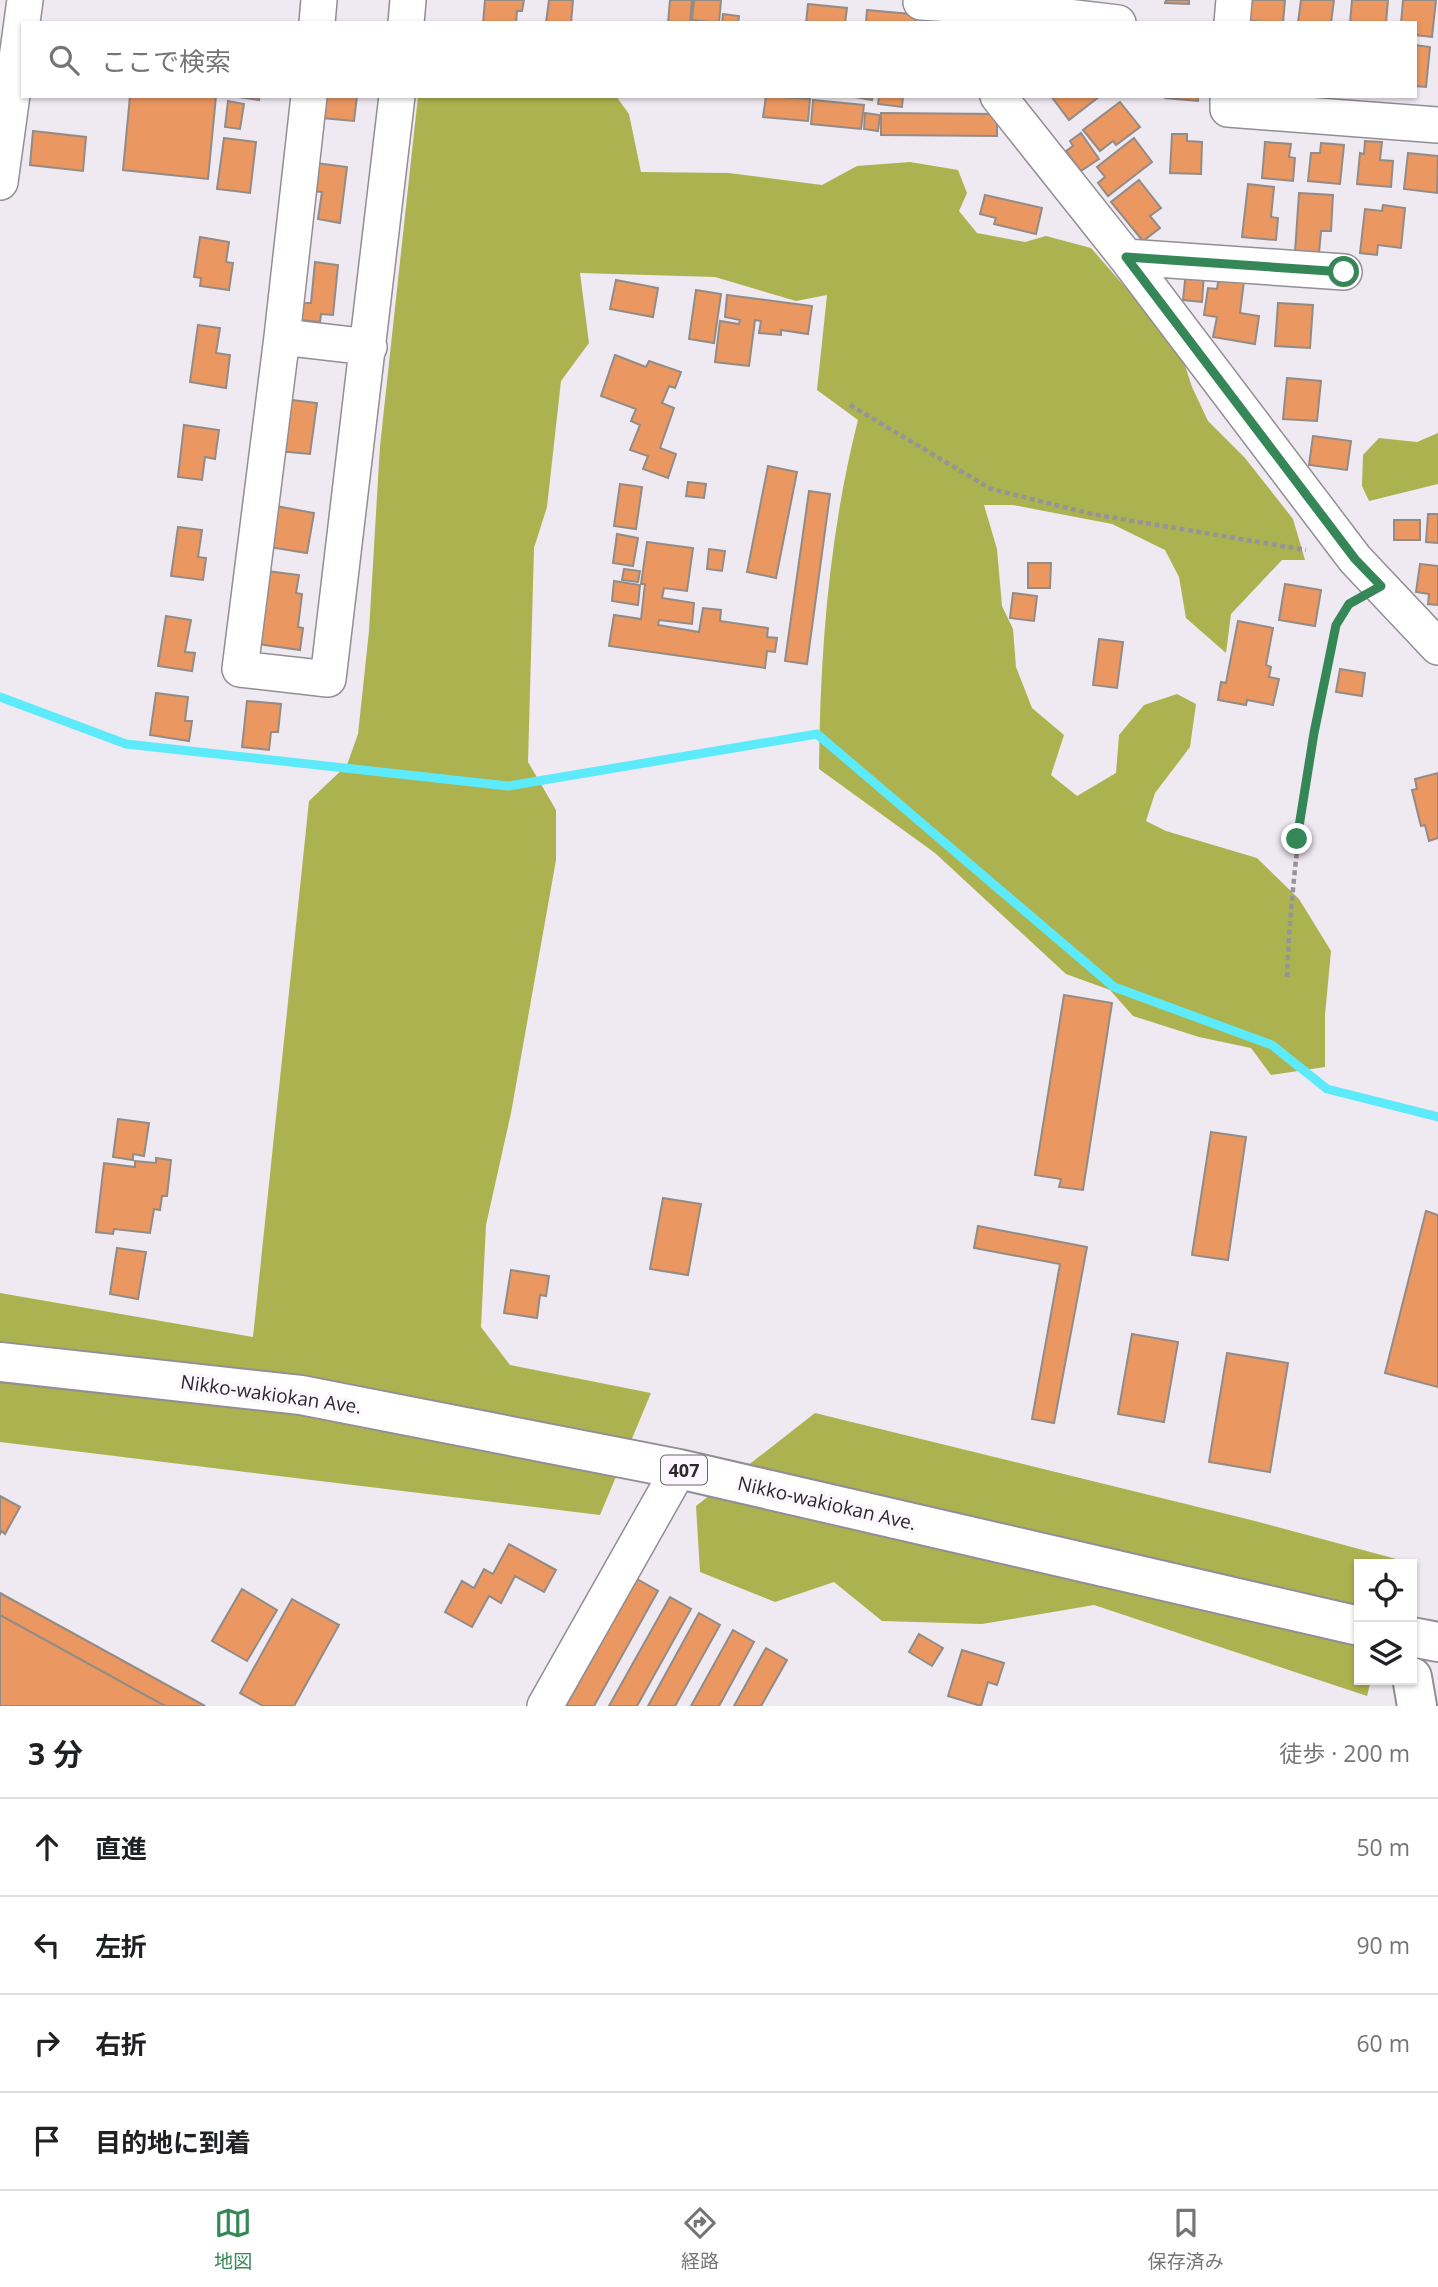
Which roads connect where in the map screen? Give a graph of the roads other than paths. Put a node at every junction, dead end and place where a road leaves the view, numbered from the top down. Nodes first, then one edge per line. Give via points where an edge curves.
1 (25, 0) edge
2 (319, 0) edge
3 (408, 0) edge
4 (1234, 0) edge
5 (927, 8) edge
6 (317, 21) edge
7 (405, 21) edge
8 (1093, 21) edge
9 (1233, 21) edge
10 (10, 34) edge
11 (309, 98) edge
12 (397, 98) edge
13 (1000, 98) edge
14 (1228, 98) edge
15 (1438, 125) edge
16 (0, 182) edge
17 (1126, 257) junction
18 (1344, 272) dead end
19 (282, 337) junction
20 (369, 347) junction
21 (1432, 635) edge
22 (0, 1362) edge
23 (679, 1469) junction
24 (1354, 1625) edge
25 (1417, 1638) edge
26 (1438, 1642) edge
27 (1413, 1685) edge
28 (545, 1706) edge
29 (1417, 1706) edge

1 - 10 street
2 - 6 street
3 - 7 street
4 - 9 street
5 - 8 street
10 - 16 street
11 - 19 street
12 - 20 street
13 - 17 street
14 - 15 street via 1228,109
17 - 18 street
17 - 21 street via 1355,559
19 - 20 street
19 - 20 street via 240,669 328,679
22 - 23 highway, Nikko-wakiokan Ave. / 407 via 301,1395
23 - 24 highway, Nikko-wakiokan Ave. / 407
23 - 28 street
25 - 26 highway
27 - 29 highway

